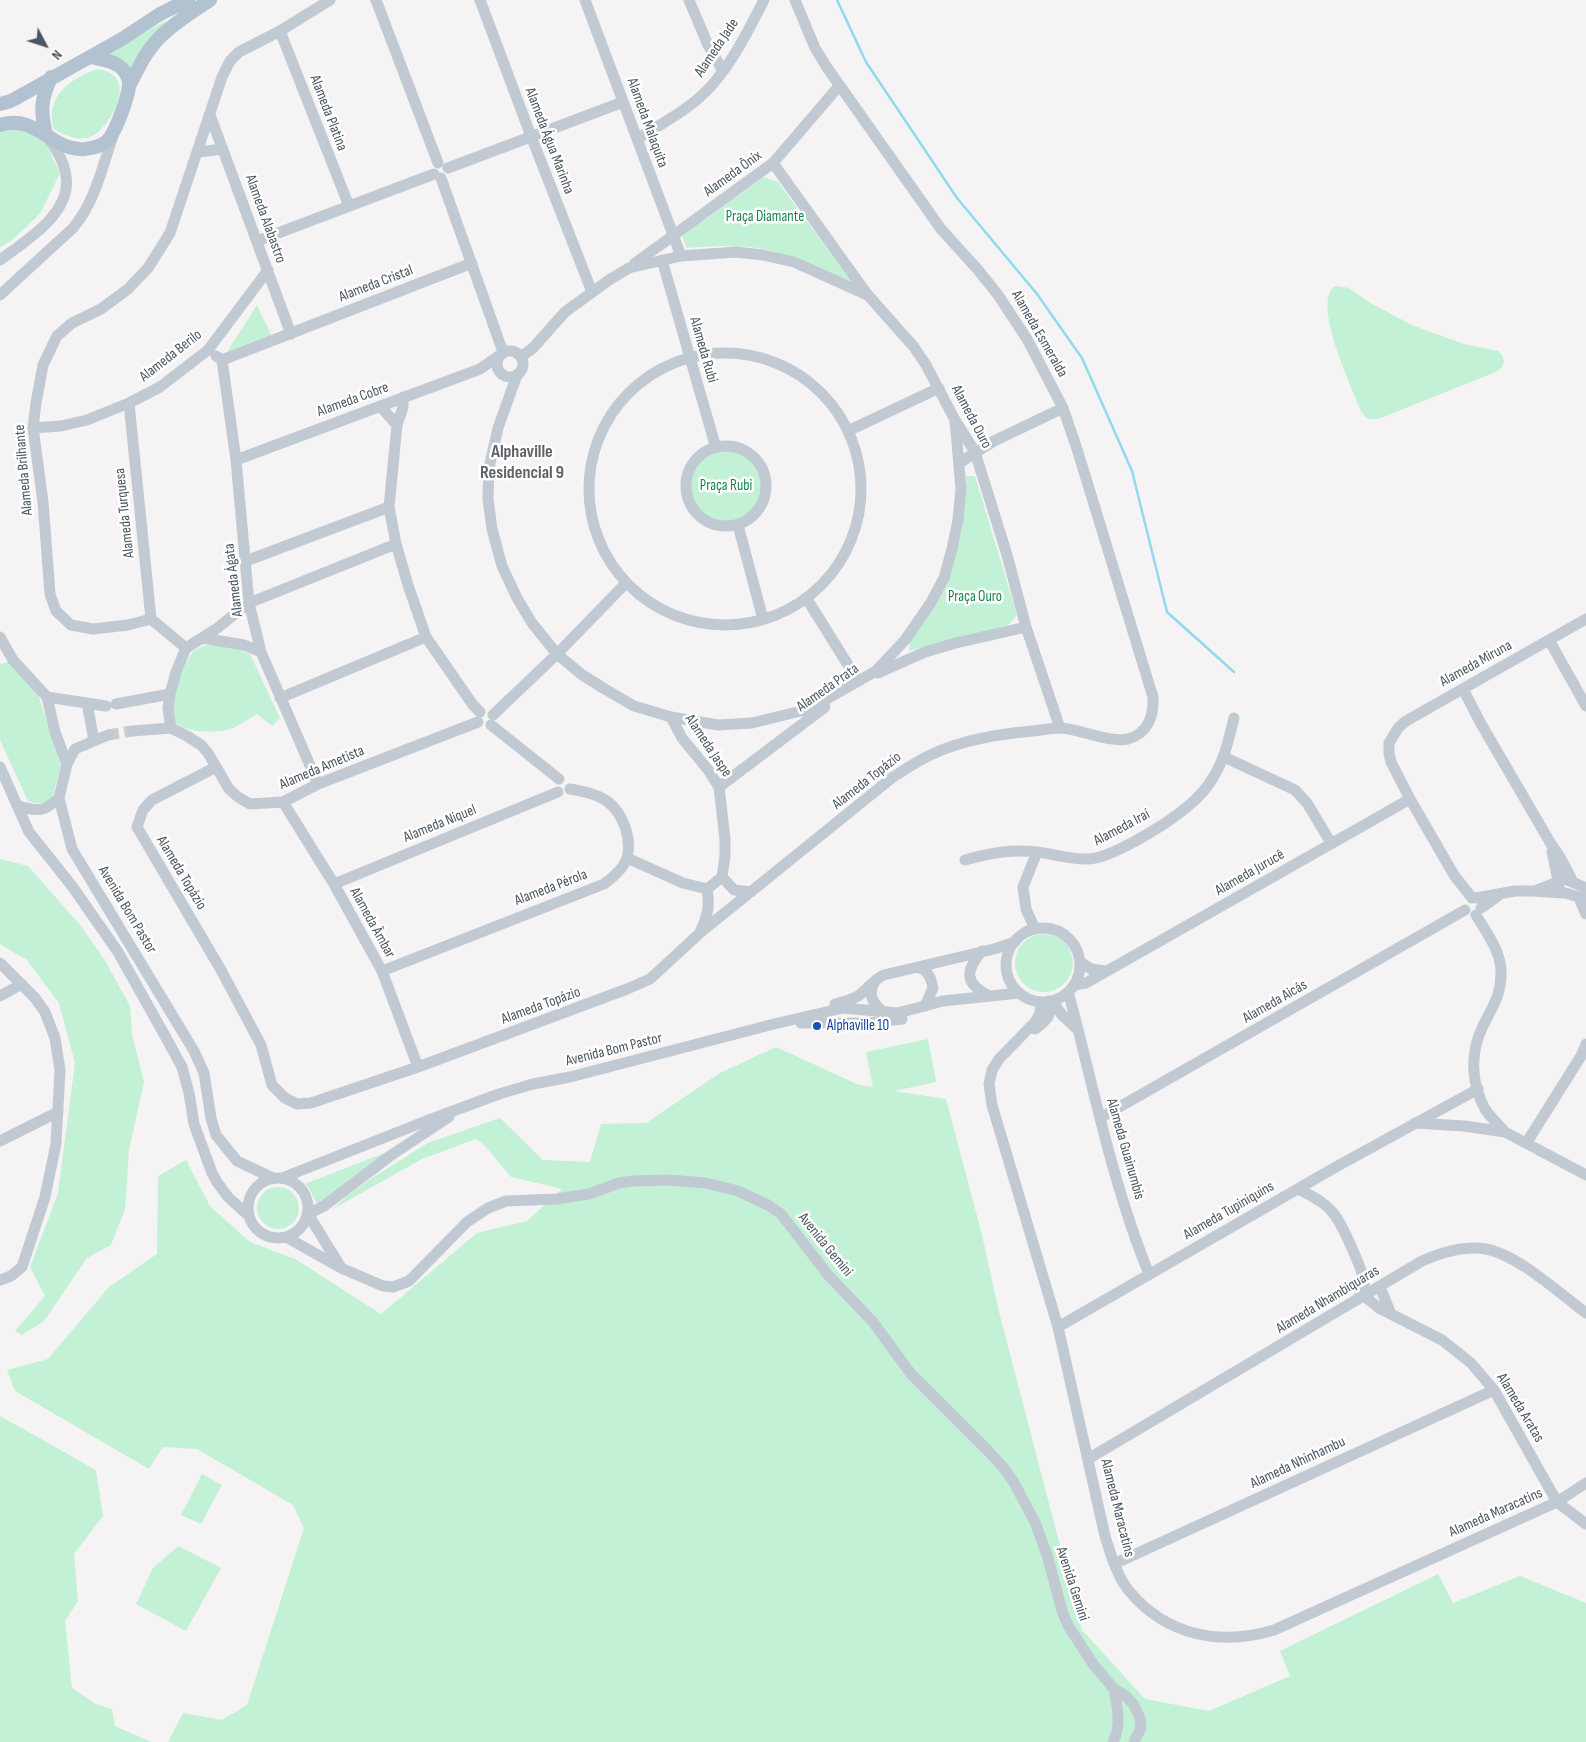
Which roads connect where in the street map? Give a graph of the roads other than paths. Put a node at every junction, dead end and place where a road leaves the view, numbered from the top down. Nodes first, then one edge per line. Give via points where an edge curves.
1 (188, 0) edge
2 (210, 0) edge
3 (330, 0) edge
4 (376, 0) edge
5 (480, 0) edge
6 (585, 0) edge
7 (689, 0) edge
8 (764, 0) edge
9 (796, 0) edge
10 (280, 31) junction
11 (90, 57) junction
12 (723, 71) junction
13 (51, 77) junction
14 (129, 86) junction
15 (839, 86) junction
16 (623, 102) junction
17 (0, 104) edge
18 (210, 115) junction
19 (0, 125) edge
20 (115, 129) junction
21 (46, 134) junction
22 (531, 136) junction
23 (637, 139) junction
24 (223, 149) junction
25 (198, 152) junction
26 (773, 163) junction
27 (440, 171) junction
28 (349, 206) junction
29 (673, 235) junction
30 (257, 241) junction
31 (681, 256) junction
32 (0, 260) edge
33 (662, 260) junction
34 (472, 263) junction
35 (629, 268) junction
36 (268, 270) junction
37 (592, 292) junction
38 (867, 294) junction
39 (0, 295) edge
40 (291, 334) junction
41 (208, 350) junction
42 (502, 354) junction
43 (689, 354) junction
44 (222, 360) junction
45 (522, 361) junction
46 (480, 369) junction
47 (507, 374) junction
48 (939, 388) junction
49 (403, 397) junction
50 (128, 403) junction
51 (380, 406) junction
52 (1063, 408) junction
53 (955, 420) junction
54 (397, 425) junction
55 (33, 428) junction
56 (850, 430) junction
57 (716, 448) junction
58 (975, 452) junction
59 (236, 460) junction
60 (959, 464) junction
61 (389, 507) junction
62 (738, 525) junction
63 (396, 544) junction
64 (246, 561) junction
65 (625, 584) junction
66 (807, 599) junction
67 (249, 603) junction
68 (151, 619) junction
69 (763, 619) junction
70 (1586, 619) edge
71 (1026, 626) junction
72 (0, 637) edge
73 (426, 637) junction
74 (202, 638) junction
75 (1549, 640) junction
76 (186, 648) junction
77 (261, 652) junction
78 (557, 654) junction
79 (0, 657) edge
80 (13, 660) junction
81 (858, 681) junction
82 (1463, 689) junction
83 (170, 694) junction
84 (47, 697) junction
85 (280, 698) junction
86 (87, 703) junction
87 (1586, 706) edge
88 (788, 713) junction
89 (479, 717) junction
90 (671, 717) junction
91 (1234, 718) dead end
92 (492, 720) junction
93 (1060, 728) junction
94 (172, 729) junction
95 (795, 730) junction
96 (1144, 730) joint
97 (132, 731) tunnel mouth
98 (108, 735) tunnel mouth
99 (94, 741) junction
100 (1224, 757) junction
101 (67, 764) junction
102 (0, 767) edge
103 (216, 767) junction
104 (559, 780) junction
105 (318, 784) junction
106 (719, 787) junction
107 (570, 788) junction
108 (558, 792) junction
109 (59, 798) junction
110 (1410, 799) junction
111 (283, 802) junction
112 (18, 806) junction
113 (1332, 843) junction
114 (1551, 844) junction
115 (1037, 852) junction
116 (627, 858) junction
117 (965, 860) dead end
118 (722, 878) junction
119 (1573, 882) junction
120 (334, 884) junction
121 (1559, 887) junction
122 (1586, 888) edge
123 (707, 889) junction
124 (734, 890) junction
125 (751, 892) junction
126 (1582, 899) edge
127 (735, 904) junction
128 (1473, 905) junction
129 (1586, 914) edge
130 (711, 918) junction
131 (1035, 929) junction
132 (1015, 942) junction
133 (982, 951) junction
134 (1080, 962) junction
135 (0, 963) edge
136 (917, 968) junction
137 (382, 971) junction
138 (1105, 971) junction
139 (876, 979) junction
140 (22, 984) junction
141 (1071, 989) junction
142 (1019, 993) junction
143 (0, 996) edge
144 (989, 996) junction
145 (943, 1001) junction
146 (1047, 1001) junction
147 (925, 1006) junction
148 (884, 1013) junction
149 (774, 1024) junction
150 (1080, 1031) junction
151 (1586, 1044) edge
152 (418, 1067) junction
153 (1478, 1089) junction
154 (463, 1108) junction
155 (58, 1112) junction
156 (1100, 1118) junction
157 (1415, 1123) junction
158 (1505, 1132) junction
159 (0, 1141) edge
160 (1526, 1142) junction
161 (1586, 1175) edge
162 (278, 1178) junction
163 (1298, 1189) junction
164 (308, 1214) junction
165 (249, 1216) junction
166 (286, 1237) junction
167 (341, 1268) junction
168 (1149, 1274) junction
169 (0, 1280) edge
170 (1380, 1287) junction
171 (1361, 1298) junction
172 (1586, 1313) edge
173 (1391, 1314) junction
174 (1058, 1327) junction
175 (1494, 1390) junction
176 (1088, 1458) junction
177 (1586, 1483) edge
178 (1557, 1502) junction
179 (1586, 1524) edge
180 (1114, 1564) junction
181 (1114, 1689) junction
182 (1113, 1742) edge
183 (1134, 1742) edge

1 - 11 main road
2 - 14 main road via 160,37
3 - 10 street, Alameda Brilhante
4 - 27 street
5 - 22 street, Alameda Água Marinha
6 - 16 street, Alameda Malaquita
7 - 12 street
8 - 12 street, Alameda Jade
9 - 15 street, Alameda Esmeralda via 815,48
10 - 18 street, Alameda Brilhante via 239,52 230,61
10 - 28 street, Alameda Platina
11 - 13 main road
11 - 14 main road via 120,66 129,79
12 - 23 street, Alameda Jade via 699,98
13 - 17 main road
13 - 21 main road via 41,106
14 - 20 main road
15 - 26 street, Alameda Ônix
15 - 52 street, Alameda Esmeralda via 942,230 998,295 1027,339
16 - 22 street
16 - 23 street, Alameda Malaquita
18 - 24 street, Alameda Alabastro
18 - 25 street, Alameda Brilhante
19 - 21 main road via 18,122
20 - 21 main road via 107,141 84,149 66,147
20 - 39 street via 91,203 83,216
21 - 32 street via 63,164 66,177 64,193 57,210 43,228
22 - 27 street
22 - 37 street, Alameda Água Marinha
23 - 29 street, Alameda Malaquita
24 - 25 street
24 - 30 street, Alameda Alabastro
25 - 55 street, Alameda Brilhante via 170,233 148,268 128,289 100,309 72,323 57,336 43,365
26 - 29 street, Alameda Ônix
26 - 38 street, Alameda Ouro
27 - 28 street
27 - 34 street
28 - 30 street
29 - 31 street, Alameda Malaquita
29 - 35 street, Alameda Ônix
30 - 36 street, Alameda Alabastro
31 - 33 street
31 - 38 street via 736,252 763,255 794,262
33 - 35 street
33 - 43 street, Alameda Rubi
34 - 40 street, Alameda Cristal
34 - 42 street
35 - 37 street, Alameda Ônix
36 - 40 street, Alameda Alabastro
36 - 41 street, Alameda Berilo
37 - 45 street, Alameda Ônix via 565,312
38 - 48 street, Alameda Ouro via 914,347
40 - 44 street, Alameda Cristal
41 - 44 street
41 - 50 street, Alameda Berilo via 160,387
42 - 45 street via 515,351
42 - 46 street, Alameda Cobre
42 - 47 street via 497,363
43 - 56 street via 721,352 773,362 818,389
43 - 57 street, Alameda Rubi
43 - 65 street via 656,369 631,389 611,413 591,460 591,516 598,542 612,569
44 - 59 street, Alameda Ágata
45 - 47 street via 520,372
46 - 47 street, Alameda Cobre
46 - 49 street, Alameda Cobre
47 - 78 street via 506,402 489,468 488,499 492,529 502,566 517,598
48 - 53 street, Alameda Ouro
48 - 56 street
49 - 51 street, Alameda Cobre
49 - 54 street
50 - 55 street, Alameda Berilo via 87,420
50 - 68 street, Alameda Turquesa
51 - 54 street
51 - 59 street, Alameda Cobre
52 - 58 street
52 - 96 street, Alameda Esmeralda via 1153,697 1152,714
53 - 58 street, Alameda Ouro
53 - 60 street
54 - 61 street
55 - 68 street, Alameda Brilhante via 50,594 56,611 71,625 93,629
56 - 66 street via 862,480 855,532 846,554 829,579
57 - 62 street via 741,449 760,465 765,477 763,501 756,512
57 - 62 street via 706,452 690,468 686,490 689,501 699,515 713,524
58 - 60 street
58 - 71 street, Alameda Ouro
59 - 64 street, Alameda Ágata
60 - 81 street via 958,520 944,578 905,640 876,671
61 - 63 street
61 - 64 street
62 - 69 street
63 - 67 street
63 - 73 street
64 - 67 street, Alameda Ágata
65 - 69 street via 661,610 700,624 738,624
65 - 78 street
66 - 69 street
66 - 81 street
67 - 74 street
67 - 77 street, Alameda Ágata
68 - 76 street
70 - 75 street, Alameda Miruna
71 - 81 street, Alameda Prata via 925,652
71 - 93 street, Alameda Ouro
72 - 80 street
73 - 85 street
73 - 89 street
74 - 76 street
74 - 77 street via 244,645
75 - 82 street, Alameda Miruna
75 - 87 street
76 - 83 street
77 - 85 street, Alameda Ágata
78 - 90 street via 581,674 634,706
78 - 92 street
79 - 80 street
80 - 84 street
81 - 88 street via 809,709
81 - 95 street, Alameda Prata
82 - 110 street, Alameda Miruna via 1406,721 1389,743 1391,762
82 - 114 street
83 - 86 street via 111,705
83 - 94 street via 168,709
84 - 86 street
84 - 101 street
85 - 105 street, Alameda Ágata
86 - 99 street
88 - 90 street via 752,723 718,725
88 - 95 street
89 - 92 street via 482,726
89 - 105 street, Alameda Ametista
90 - 106 street, Alameda Jaspe via 682,738
91 - 100 street, Alameda Iraí
92 - 104 street
93 - 96 street, Alameda Topázio via 1116,739 1127,739
93 - 125 street, Alameda Topázio via 982,738 920,760 893,777
94 - 97 street
94 - 103 street, Alameda Ametista via 201,745
95 - 106 street, Alameda Prata
98 - 99 street
99 - 101 street via 75,749
100 - 113 street via 1295,790
100 - 115 street, Alameda Iraí via 1214,777 1186,808 1136,841 1108,855 1086,859
101 - 109 street, Avenida Bom Pastor
102 - 112 street, Avenida Bom Pastor
103 - 111 street, Alameda Ametista via 229,789 250,804
103 - 152 street, Alameda Topázio via 152,800 143,810 137,827 261,1045 272,1085 297,1104 311,1103
104 - 107 street via 566,779
104 - 108 street via 555,786
105 - 111 street, Alameda Ametista
106 - 118 street, Alameda Jaspe via 725,839
107 - 108 street via 565,794
107 - 116 street via 607,801 619,814 628,838
108 - 120 street, Alameda Niquel
109 - 112 street via 44,810
109 - 162 street, Avenida Bom Pastor via 72,848 204,1072 216,1135 237,1160
110 - 113 street, Alameda Jurucê
110 - 128 street
111 - 120 street, Alameda Âmbar
112 - 165 street, Avenida Bom Pastor via 29,832 118,952 182,1067 194,1124 216,1182
113 - 138 street, Alameda Jurucê
114 - 119 street
114 - 121 street
115 - 117 street, Alameda Iraí via 993,852
115 - 131 street via 1023,887 1026,909
116 - 123 street via 683,883
116 - 137 street, Alameda Pérola via 604,884
118 - 123 street
118 - 124 street
119 - 121 street, Alameda Aicás via 1566,879
119 - 122 street, Alameda Aicás
120 - 137 street, Alameda Âmbar
121 - 126 street
121 - 128 street, Alameda Aicás via 1504,893
123 - 130 street
124 - 125 street
124 - 127 street
125 - 127 street, Alameda Topázio
126 - 129 street
127 - 130 street, Alameda Topázio
128 - 153 street via 1494,945 1501,970 1498,998 1474,1048
128 - 156 street, Alameda Aicás
130 - 152 street, Alameda Topázio via 701,932 650,979
131 - 132 street
131 - 134 street via 1056,930 1065,935 1077,951
132 - 133 street, Avenida Bom Pastor
132 - 142 street via 1009,952 1007,968
133 - 136 street, Avenida Bom Pastor
133 - 144 street via 973,961 969,976 972,985
134 - 138 street via 1091,969
134 - 141 street via 1079,974
135 - 140 street
136 - 139 street, Avenida Bom Pastor
136 - 147 street via 923,968 928,974 933,988
137 - 152 street, Alameda Âmbar
138 - 141 street, Alameda Jurucê
139 - 148 street via 870,995
139 - 149 street, Avenida Bom Pastor via 859,996
140 - 143 street
140 - 155 street via 45,1012 55,1038 60,1070
141 - 146 street
141 - 150 street, Alameda Guainumbis
142 - 144 street, Avenida Bom Pastor
142 - 146 street via 1029,999
144 - 145 street, Avenida Bom Pastor
145 - 147 street, Avenida Bom Pastor
145 - 149 street, Avenida Bom Pastor via 899,1020
146 - 150 street
146 - 174 street, Alameda Maracatins via 1017,1042 999,1059 989,1084 992,1105
147 - 148 street, Avenida Bom Pastor
148 - 149 street, Avenida Bom Pastor via 843,1008
149 - 154 street, Avenida Bom Pastor via 533,1084
150 - 156 street, Alameda Guainumbis
151 - 160 street
153 - 157 street, Alameda Tupiniquins
153 - 158 street via 1486,1110
154 - 162 street, Avenida Bom Pastor
154 - 164 street, Avenida Bom Pastor
155 - 159 street
155 - 169 street via 56,1144 45,1197 27,1256 22,1267
156 - 168 street, Alameda Guainumbis via 1134,1235
157 - 158 street
157 - 163 street, Alameda Tupiniquins
158 - 160 street
160 - 161 street
162 - 164 street via 299,1186 308,1203
162 - 165 street via 256,1188 248,1205
163 - 168 street, Alameda Tupiniquins
163 - 171 street via 1316,1198 1335,1216 1359,1266 1364,1285
164 - 166 street via 298,1232
164 - 167 street
165 - 166 street via 259,1232 268,1237
166 - 167 street, Avenida Gemini
167 - 181 street, Avenida Gemini via 393,1287 409,1281 467,1222 496,1204 590,1194 619,1183 668,1180 706,1183 738,1191 768,1205 781,1214 829,1276 873,1322 911,1374 1008,1474 1035,1522 1048,1555 1068,1627
168 - 174 street, Alameda Tupiniquins
170 - 171 street, Alameda Nhambiquaras
170 - 172 street, Alameda Nhambiquaras via 1443,1252 1485,1249 1529,1270
170 - 173 street
171 - 173 street, Alameda Aratas
171 - 176 street, Alameda Nhambiquaras
173 - 175 street, Alameda Aratas via 1460,1353
174 - 176 street, Alameda Maracatins
175 - 178 street, Alameda Aratas
175 - 180 street, Alameda Nhinhambu
176 - 180 street, Alameda Maracatins
177 - 178 street, Alameda Maracatins
178 - 179 street
178 - 180 street, Alameda Maracatins via 1257,1635 1210,1637 1182,1630 1144,1606 1130,1591
181 - 182 street, Avenida Gemini via 1119,1715
181 - 183 street, Avenida Gemini via 1127,1697 1140,1718

